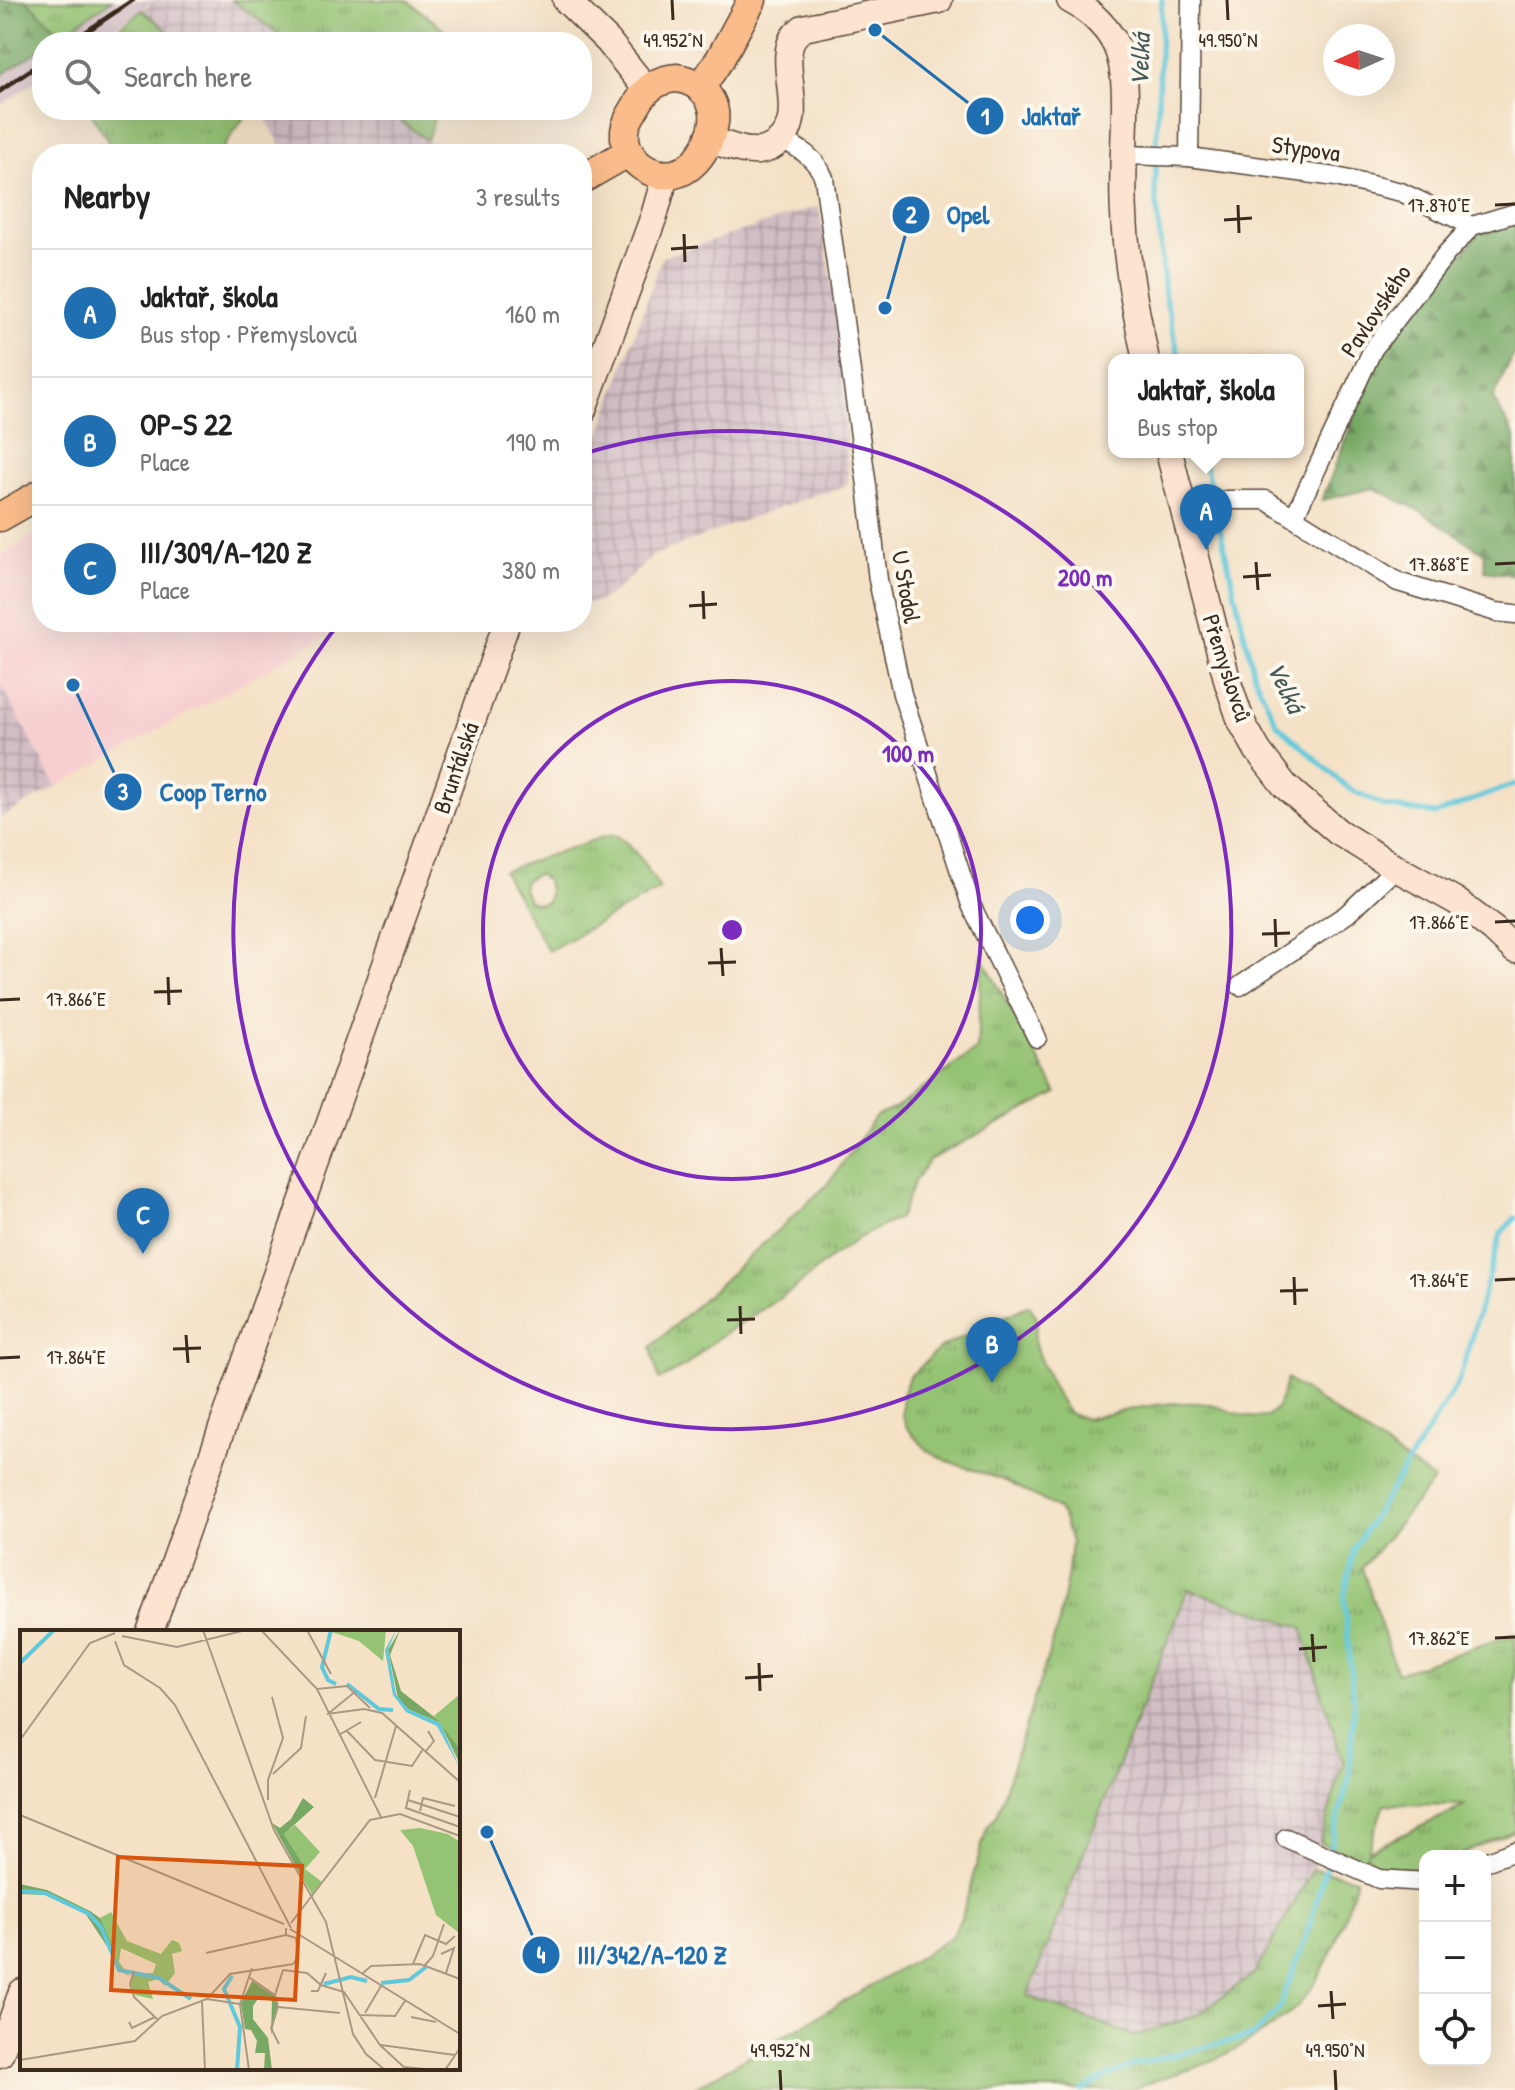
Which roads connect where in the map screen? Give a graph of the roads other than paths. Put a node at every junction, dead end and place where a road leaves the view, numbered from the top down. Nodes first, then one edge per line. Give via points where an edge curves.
1 (566, 0) edge
2 (752, 0) edge
3 (939, 0) edge
4 (1070, 0) edge
5 (1191, 0) edge
6 (638, 79) junction
7 (701, 87) junction
8 (709, 139) junction
9 (782, 139) junction
10 (629, 152) junction
11 (1132, 155) junction
12 (1182, 157) junction
13 (592, 173) edge
14 (663, 175) junction
15 (1515, 213) edge
16 (1472, 226) junction
17 (1145, 354) edge
18 (592, 385) edge
19 (1172, 458) edge
20 (32, 499) edge
21 (1192, 506) junction
22 (0, 517) edge
23 (1294, 517) junction
24 (1515, 614) edge
25 (503, 632) edge
26 (1396, 868) junction
27 (1515, 950) edge
28 (1240, 986) dead end
29 (1037, 1038) dead end
30 (151, 1630) edge
31 (1286, 1838) dead end
32 (1515, 1851) edge
33 (1491, 1860) edge
34 (1419, 1882) edge
35 (20, 1998) edge
36 (0, 2054) edge

1 - 6 street
2 - 7 main road
3 - 9 street via 799,30 790,48 791,118
4 - 11 street via 1101,25 1120,55
5 - 12 street
6 - 7 main road via 677,78
6 - 10 main road via 625,130
7 - 8 main road via 715,113
8 - 9 street via 753,151
8 - 14 main road via 690,166
9 - 29 street, U Stodol via 814,160 824,178 878,580 902,694 971,905
10 - 13 main road
10 - 14 main road via 644,169
11 - 12 street, Stypova
11 - 17 street via 1124,212
12 - 16 street, Stypova via 1336,177 1401,192
14 - 18 street via 654,216
15 - 16 street
16 - 23 street, Pavlovského via 1373,349
19 - 21 street, Přemyslovců
20 - 22 main road
21 - 23 street via 1266,500
21 - 26 street, Přemyslovců via 1228,683 1241,721 1285,786 1338,832
23 - 24 street via 1398,582
25 - 30 street, Bruntálská
26 - 27 street, Přemyslovců via 1456,901
26 - 28 street via 1347,914
31 - 34 street via 1379,1879
32 - 33 street
35 - 36 street

